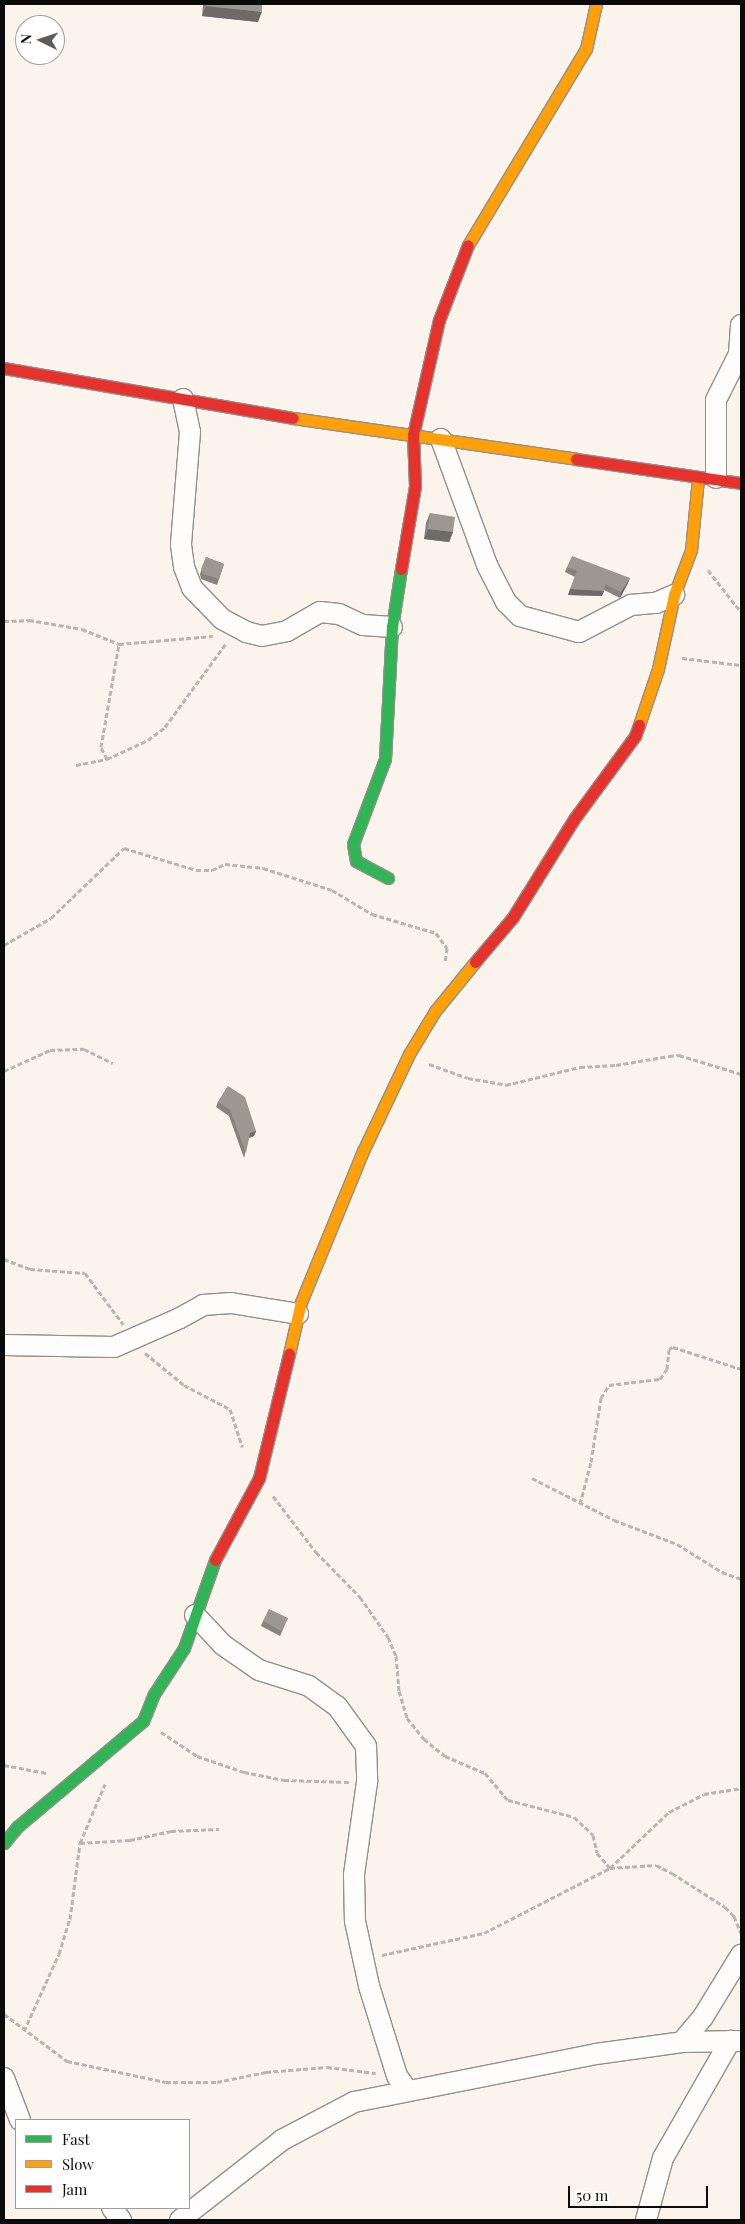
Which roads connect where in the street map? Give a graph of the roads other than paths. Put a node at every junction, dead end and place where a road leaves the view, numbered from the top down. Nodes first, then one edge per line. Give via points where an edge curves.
1 (596, 4) edge
2 (741, 325) edge
3 (4, 368) edge
4 (736, 375) edge
5 (184, 399) junction
6 (413, 435) junction
7 (441, 439) junction
8 (707, 478) junction
9 (741, 483) edge
10 (674, 595) junction
11 (392, 626) junction
12 (388, 878) dead end
13 (298, 1314) junction
14 (4, 1345) edge
15 (195, 1616) junction
16 (4, 1843) edge
17 (741, 1955) edge
18 (736, 2041) edge
19 (682, 2042) junction
20 (4, 2078) edge
21 (402, 2083) junction
22 (20, 2119) edge
23 (113, 2209) edge
24 (121, 2220) edge
25 (180, 2220) edge
26 (646, 2220) edge

1 - 6 street via 586,49 557,102 472,235 439,320
2 - 4 street
3 - 5 street
4 - 8 street via 716,400
5 - 6 street
5 - 11 street via 190,432 182,504 184,567 192,588 222,619 239,629 262,636 273,636 323,612 339,614 363,626
6 - 7 street
6 - 11 street via 415,486
7 - 8 street
7 - 10 street via 487,565 506,602 520,616 579,632 631,605 656,603
8 - 9 street
8 - 10 street via 691,550
10 - 13 street via 661,655 635,736 574,819 513,917 435,1011 409,1054 363,1152
11 - 12 street via 385,759 353,844 356,861
13 - 14 street via 231,1303 203,1305 114,1347
13 - 15 street via 259,1478 216,1558
15 - 16 street via 184,1648 154,1694 143,1721 17,1827
15 - 21 street via 223,1645 258,1670 309,1686 337,1706 366,1746 367,1782 354,1875 355,1921 362,1958
17 - 19 street via 703,2017
18 - 19 street
18 - 26 street via 664,2158
19 - 21 street
20 - 22 street
21 - 25 street via 354,2102 282,2140
23 - 24 street

